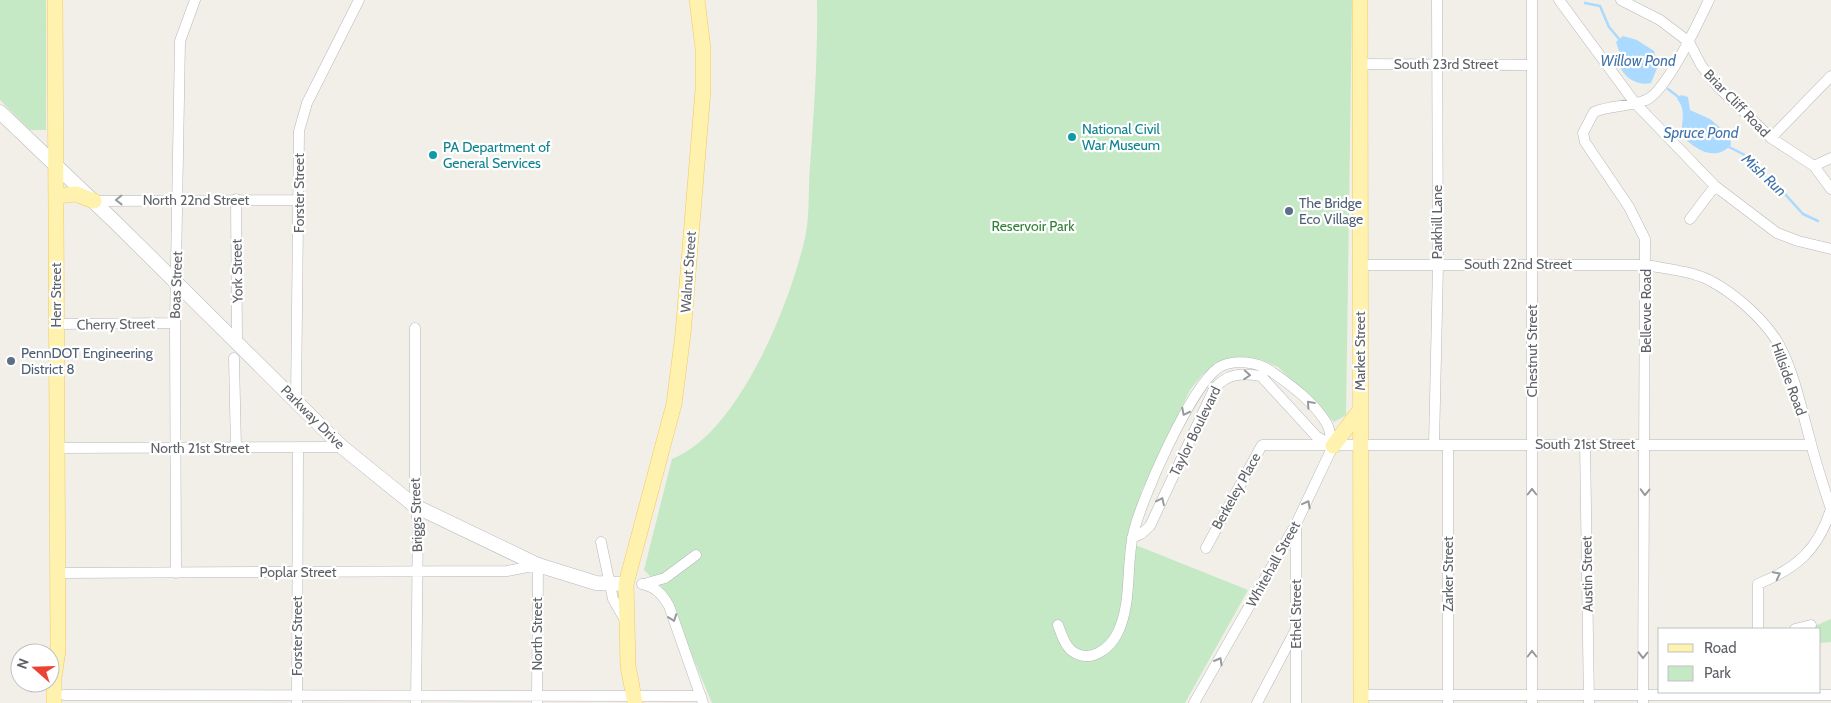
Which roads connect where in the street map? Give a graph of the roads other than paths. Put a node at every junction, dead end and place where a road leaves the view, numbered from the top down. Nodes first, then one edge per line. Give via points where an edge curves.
1 (55, 0) edge
2 (195, 0) edge
3 (359, 0) edge
4 (697, 0) edge
5 (1360, 0) edge
6 (1437, 0) edge
7 (1532, 0) edge
8 (1559, 0) edge
9 (1621, 0) edge
10 (1709, 0) edge
11 (1688, 42) junction
12 (1359, 64) junction
13 (1436, 64) junction
14 (1532, 65) junction
15 (1831, 76) edge
16 (1634, 104) junction
17 (0, 112) edge
18 (1771, 138) junction
19 (1831, 158) edge
20 (54, 162) junction
21 (1814, 166) junction
22 (1715, 186) junction
23 (1831, 189) edge
24 (56, 196) junction
25 (178, 199) junction
26 (236, 199) junction
27 (299, 200) junction
28 (94, 201) junction
29 (1690, 219) dead end
30 (1831, 249) edge
31 (1532, 264) junction
32 (1360, 265) junction
33 (1438, 265) junction
34 (1646, 265) junction
35 (176, 283) junction
36 (175, 323) junction
37 (56, 324) junction
38 (415, 328) dead end
39 (237, 342) junction
40 (234, 358) dead end
41 (296, 400) junction
42 (1360, 410) junction
43 (1532, 444) junction
44 (1586, 444) junction
45 (1645, 444) junction
46 (1360, 445) junction
47 (1434, 445) junction
48 (1448, 445) junction
49 (1811, 445) junction
50 (1333, 446) junction
51 (342, 447) junction
52 (57, 448) junction
53 (177, 448) junction
54 (236, 449) junction
55 (298, 449) junction
56 (415, 506) junction
57 (1831, 509) edge
58 (1296, 524) junction
59 (1132, 538) junction
60 (602, 542) dead end
61 (1206, 548) dead end
62 (696, 555) dead end
63 (538, 565) junction
64 (417, 571) junction
65 (298, 572) junction
66 (57, 573) junction
67 (176, 573) junction
68 (610, 584) junction
69 (626, 584) junction
70 (642, 584) junction
71 (626, 620) junction
72 (1058, 625) dead end
73 (1811, 625) dead end
74 (1758, 628) edge
75 (1799, 628) edge
76 (1296, 630) junction
77 (1831, 695) edge
78 (1758, 696) edge
79 (177, 699) edge
80 (297, 699) edge
81 (416, 699) edge
82 (537, 699) edge
83 (702, 699) edge
84 (1361, 699) edge
85 (1448, 699) edge
86 (1532, 699) edge
87 (1589, 699) edge
88 (1643, 699) edge
89 (61, 700) edge
90 (634, 700) edge
91 (1194, 703) edge
92 (1257, 703) edge
93 (1296, 703) edge

1 - 20 main road, Herr Street
2 - 25 street, Boas Street via 180,41
3 - 27 street, Forster Street via 303,117 299,131
4 - 69 main road, Walnut Street via 703,48 703,90 683,334 674,404
5 - 12 main road, Market Street
6 - 13 street, Parkhill Lane
7 - 14 street, Chestnut Street
8 - 16 street
9 - 11 street, Briar Cliff Road via 1660,20
10 - 11 street, Bellevue Road
11 - 16 street, Bellevue Road via 1659,89 1649,99
11 - 18 street, Briar Cliff Road via 1717,86
12 - 13 street, South 23rd Street
12 - 32 main road, Market Street
13 - 14 street, South 23rd Street
13 - 33 street, Parkhill Lane
14 - 31 street, Chestnut Street
15 - 18 street
16 - 22 street
16 - 34 street, Bellevue Road via 1594,112 1583,133 1585,142 1646,238
17 - 20 street, Parkway Drive
18 - 21 street, Briar Cliff Road
19 - 21 street
20 - 24 main road, Herr Street
20 - 28 street, Parkway Drive
21 - 23 street, Briar Cliff Road
22 - 29 street
22 - 30 street via 1776,233
24 - 28 main road via 76,194
24 - 37 main road, Herr Street
25 - 26 street, North 22nd Street
25 -> 28 street, North 22nd Street
25 - 35 street, Boas Street
26 - 27 street, North 22nd Street
26 - 39 street, York Street
27 - 41 street, Forster Street
28 - 35 street, Parkway Drive
31 - 33 street, South 22nd Street
31 - 34 street, South 22nd Street
31 - 43 street, Chestnut Street
32 - 33 street, South 22nd Street
32 - 42 main road, Market Street
33 - 47 street, Parkhill Lane
34 - 45 street, Bellevue Road
34 - 49 street, Hillside Road via 1677,270 1707,280 1729,291 1758,319 1775,338 1782,352
35 - 36 street, Boas Street
35 - 39 street, Parkway Drive
36 - 37 street, Cherry Street
36 - 53 street, Boas Street
37 - 52 main road, Herr Street
38 - 56 street, Briggs Street
39 - 41 street, Parkway Drive
40 - 54 street
41 - 51 street, Parkway Drive
42 - 46 main road, Market Street
42 - 50 main road
43 - 44 street, South 21st Street
43 - 48 street, South 21st Street
86 -> 43 street, Chestnut Street
44 - 45 street, South 21st Street
44 - 87 street, Austin Street
45 - 49 street, South 21st Street
45 -> 88 street, Bellevue Road
46 - 47 street, South 21st Street
46 - 50 street
46 - 84 main road, Market Street
47 - 48 street, South 21st Street
48 - 85 street, Zarker Street
49 - 57 street, Hillside Road
58 -> 50 street, Whitehall Street
59 -> 50 street, Taylor Boulevard via 1150,526 1221,380 1236,374 1261,376 1316,436
50 -> 59 street, Taylor Boulevard via 1328,426 1307,400 1267,368 1245,362 1219,367 1201,386 1179,424 1146,496
50 - 61 street, Berkeley Place via 1262,445
51 - 55 street, North 21st Street
51 - 56 street, Parkway Drive
52 - 53 street, North 21st Street
52 - 66 main road, Herr Street
53 - 54 street, North 21st Street
53 - 67 street, Boas Street
54 - 55 street, North 21st Street
55 - 65 street, Forster Street
56 - 63 street, Parkway Drive
56 - 64 street, Briggs Street via 418,522
74 -> 57 street via 1758,584 1798,563 1825,528
58 - 76 street, Ethel Street
91 -> 58 street, Whitehall Street
59 - 72 street, Taylor Boulevard via 1124,609 1118,632 1110,645 1096,655 1080,655 1071,651
60 - 68 street
62 - 70 street via 665,578
63 - 64 street, Poplar Street via 507,571
63 - 68 street, Parkway Drive via 596,584
63 - 82 street, North Street
64 - 65 street, Poplar Street
64 - 81 street, Briggs Street
65 - 67 street, Poplar Street
65 - 80 street, Forster Street
66 - 67 street, Poplar Street
66 - 89 main road, Herr Street via 58,650 54,677
68 - 69 street, Parkway Drive
68 - 71 street via 613,599
69 - 70 street
69 - 71 main road, Walnut Street
70 -> 83 street via 652,586 662,594 669,606
71 - 90 main road, Walnut Street via 628,666
73 - 75 street
76 - 92 street
76 - 93 street, Ethel Street
77 - 78 street
78 - 88 street
79 - 80 street
79 - 89 street
80 - 81 street
81 - 82 street
82 - 90 street
83 - 90 street
84 - 85 street
85 - 86 street
86 - 87 street
87 - 88 street

